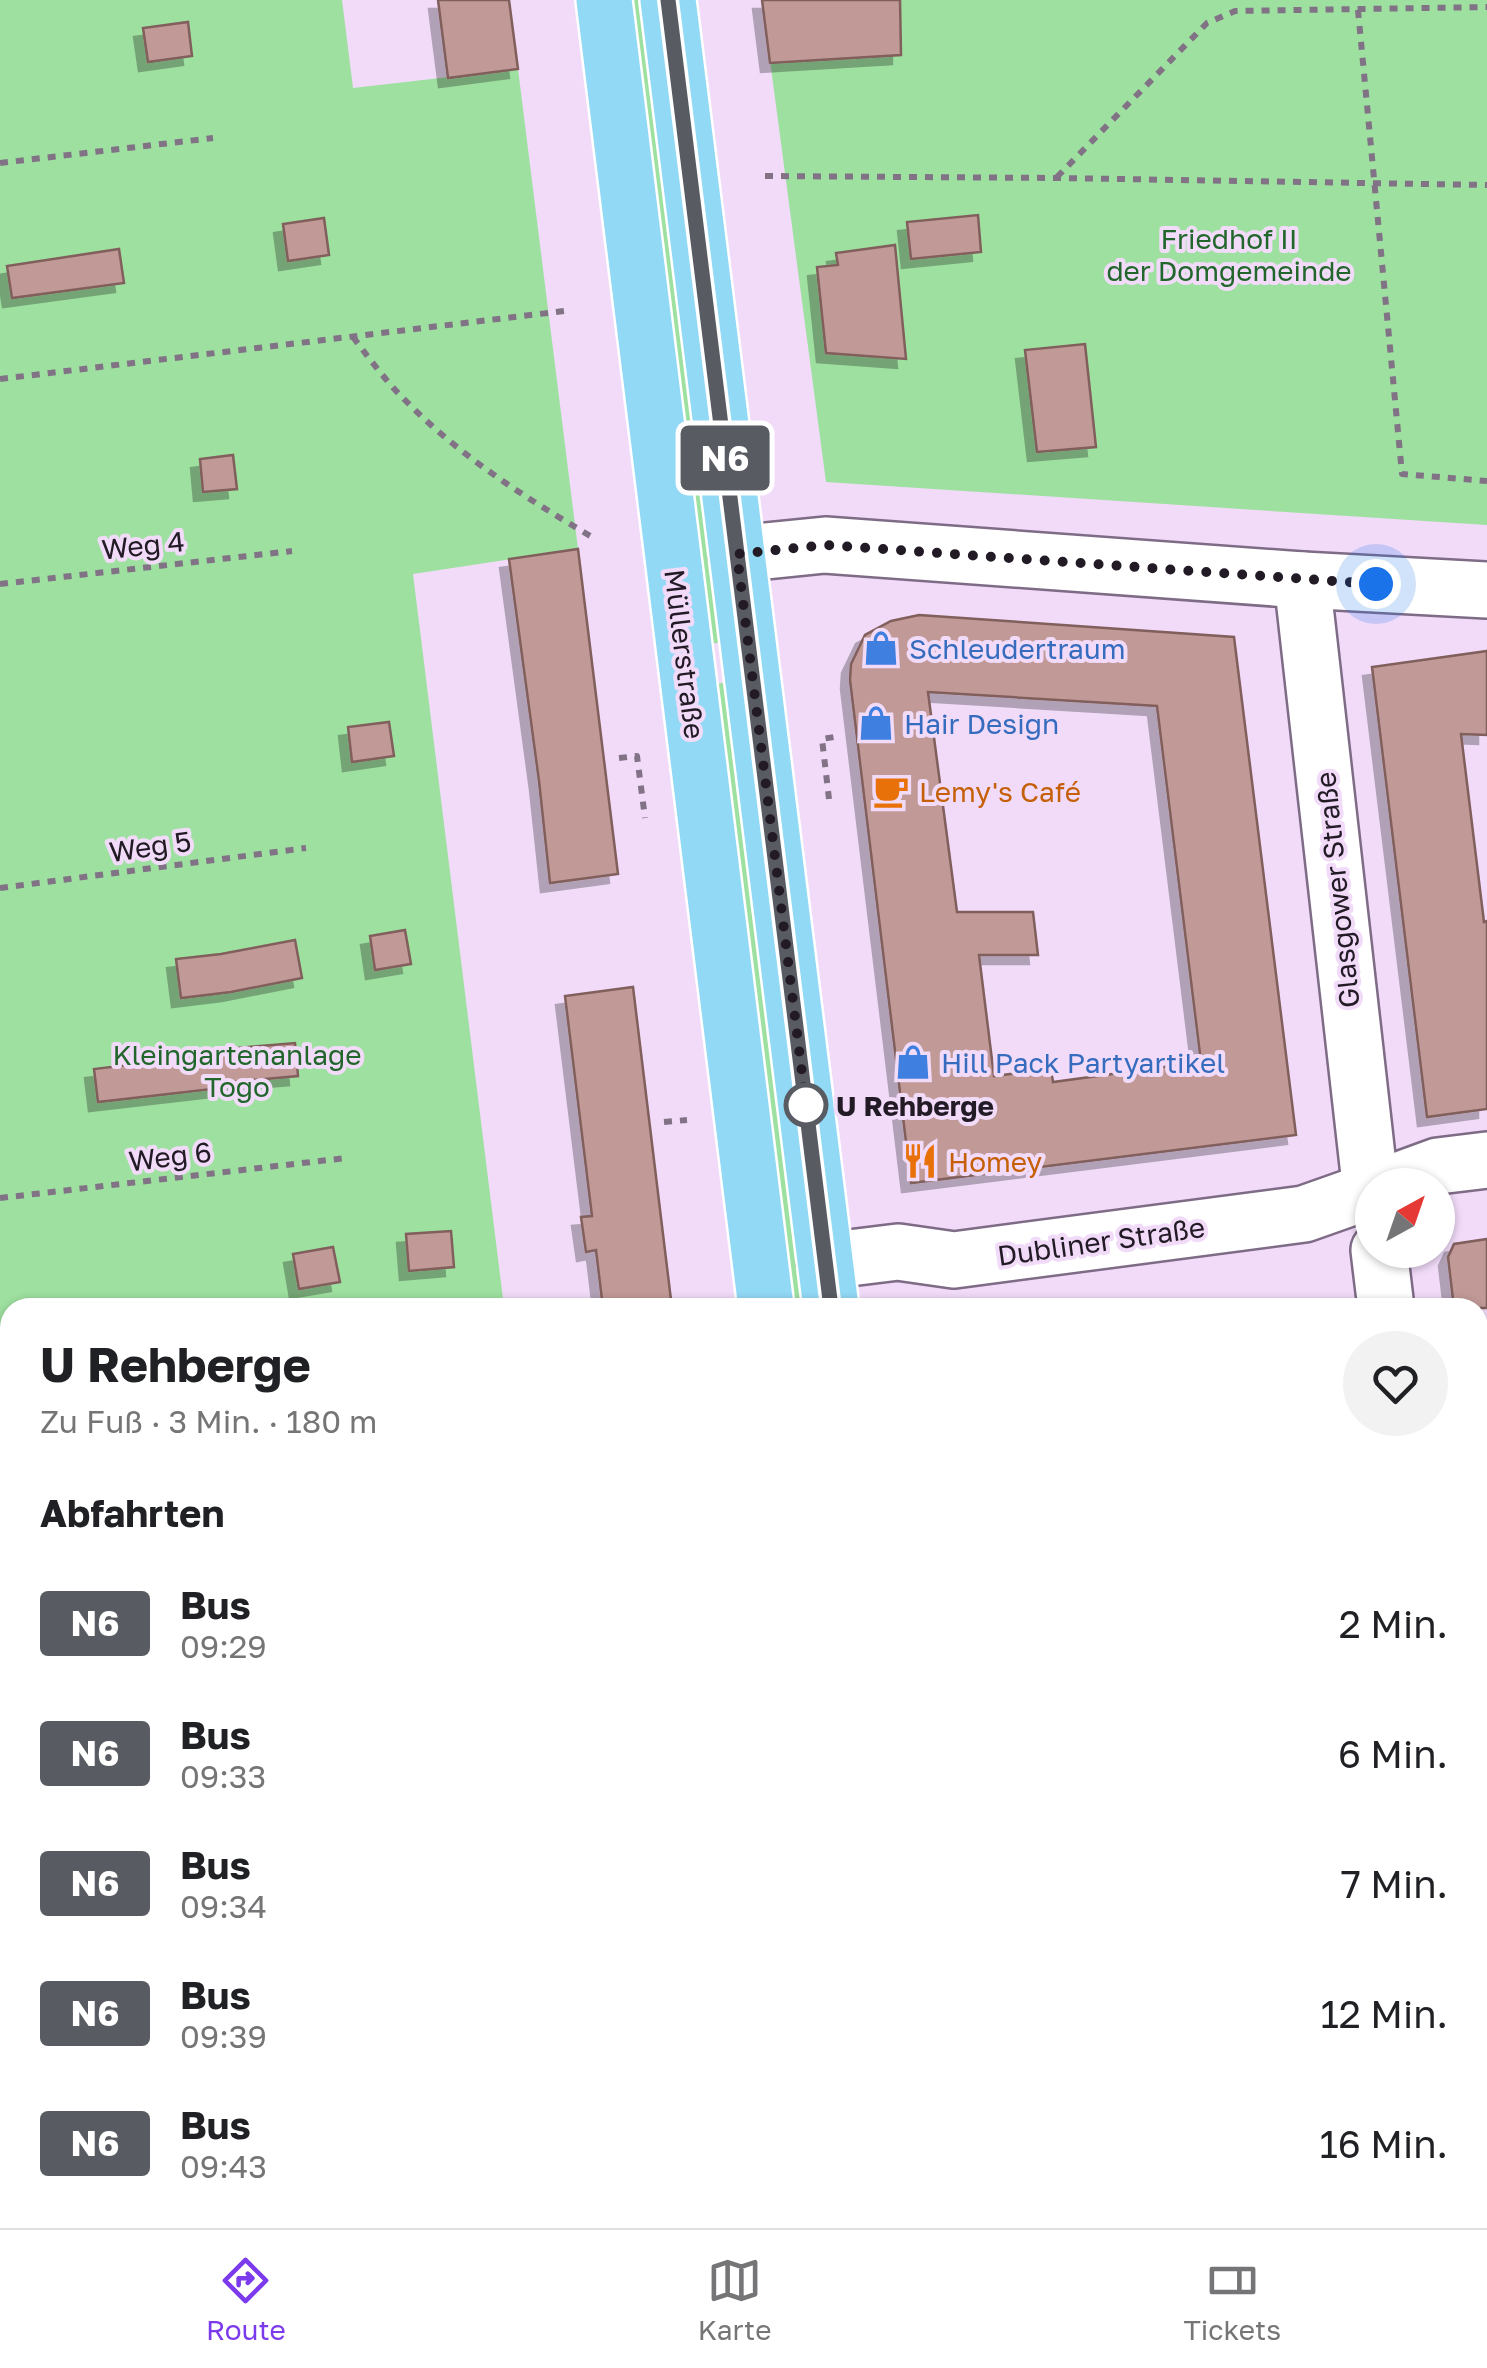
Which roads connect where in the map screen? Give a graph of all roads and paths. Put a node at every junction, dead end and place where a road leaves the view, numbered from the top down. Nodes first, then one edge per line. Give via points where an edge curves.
1 (604, 0) edge
2 (668, 0) edge
3 (1487, 7) edge
4 (1358, 10) junction
5 (213, 138) dead end
6 (0, 163) edge
7 (765, 176) dead end
8 (1056, 178) junction
9 (1376, 185) junction
10 (1487, 185) edge
11 (564, 311) dead end
12 (352, 336) junction
13 (0, 380) edge
14 (1487, 481) edge
15 (592, 537) dead end
16 (292, 551) dead end
17 (737, 554) junction
18 (1302, 580) junction
19 (0, 584) edge
20 (1487, 590) edge
21 (834, 738) dead end
22 (620, 758) dead end
23 (829, 798) dead end
24 (645, 818) dead end
25 (306, 848) dead end
26 (0, 888) edge
27 (687, 1120) dead end
28 (664, 1122) dead end
29 (346, 1158) dead end
30 (1487, 1160) edge
31 (1369, 1168) edge
32 (1433, 1168) edge
33 (1355, 1196) edge
34 (0, 1198) edge
35 (1381, 1268) edge
36 (828, 1284) edge
37 (765, 1298) edge
38 (1385, 1298) edge

1 - 37 main road, Müllerstraße
2 - 17 main road
3 - 4 path
4 - 8 path via 1235,11 1208,23
4 - 9 path
5 - 6 path
7 - 8 path
8 - 9 path
9 - 10 path
9 - 14 path via 1402,474
11 - 12 path
12 - 13 path
12 - 15 path via 454,446
16 - 19 path, Weg 4
17 - 18 street via 826,545
17 - 36 main road
18 - 20 street
18 - 31 street, Glasgower Straße
21 - 23 path via 822,739
22 - 24 path via 638,756
25 - 26 path, Weg 5
27 - 28 path
29 - 34 path, Weg 6
30 - 32 street
33 - 36 street, Dubliner Straße via 1304,1214 954,1260 898,1252
35 - 38 street

